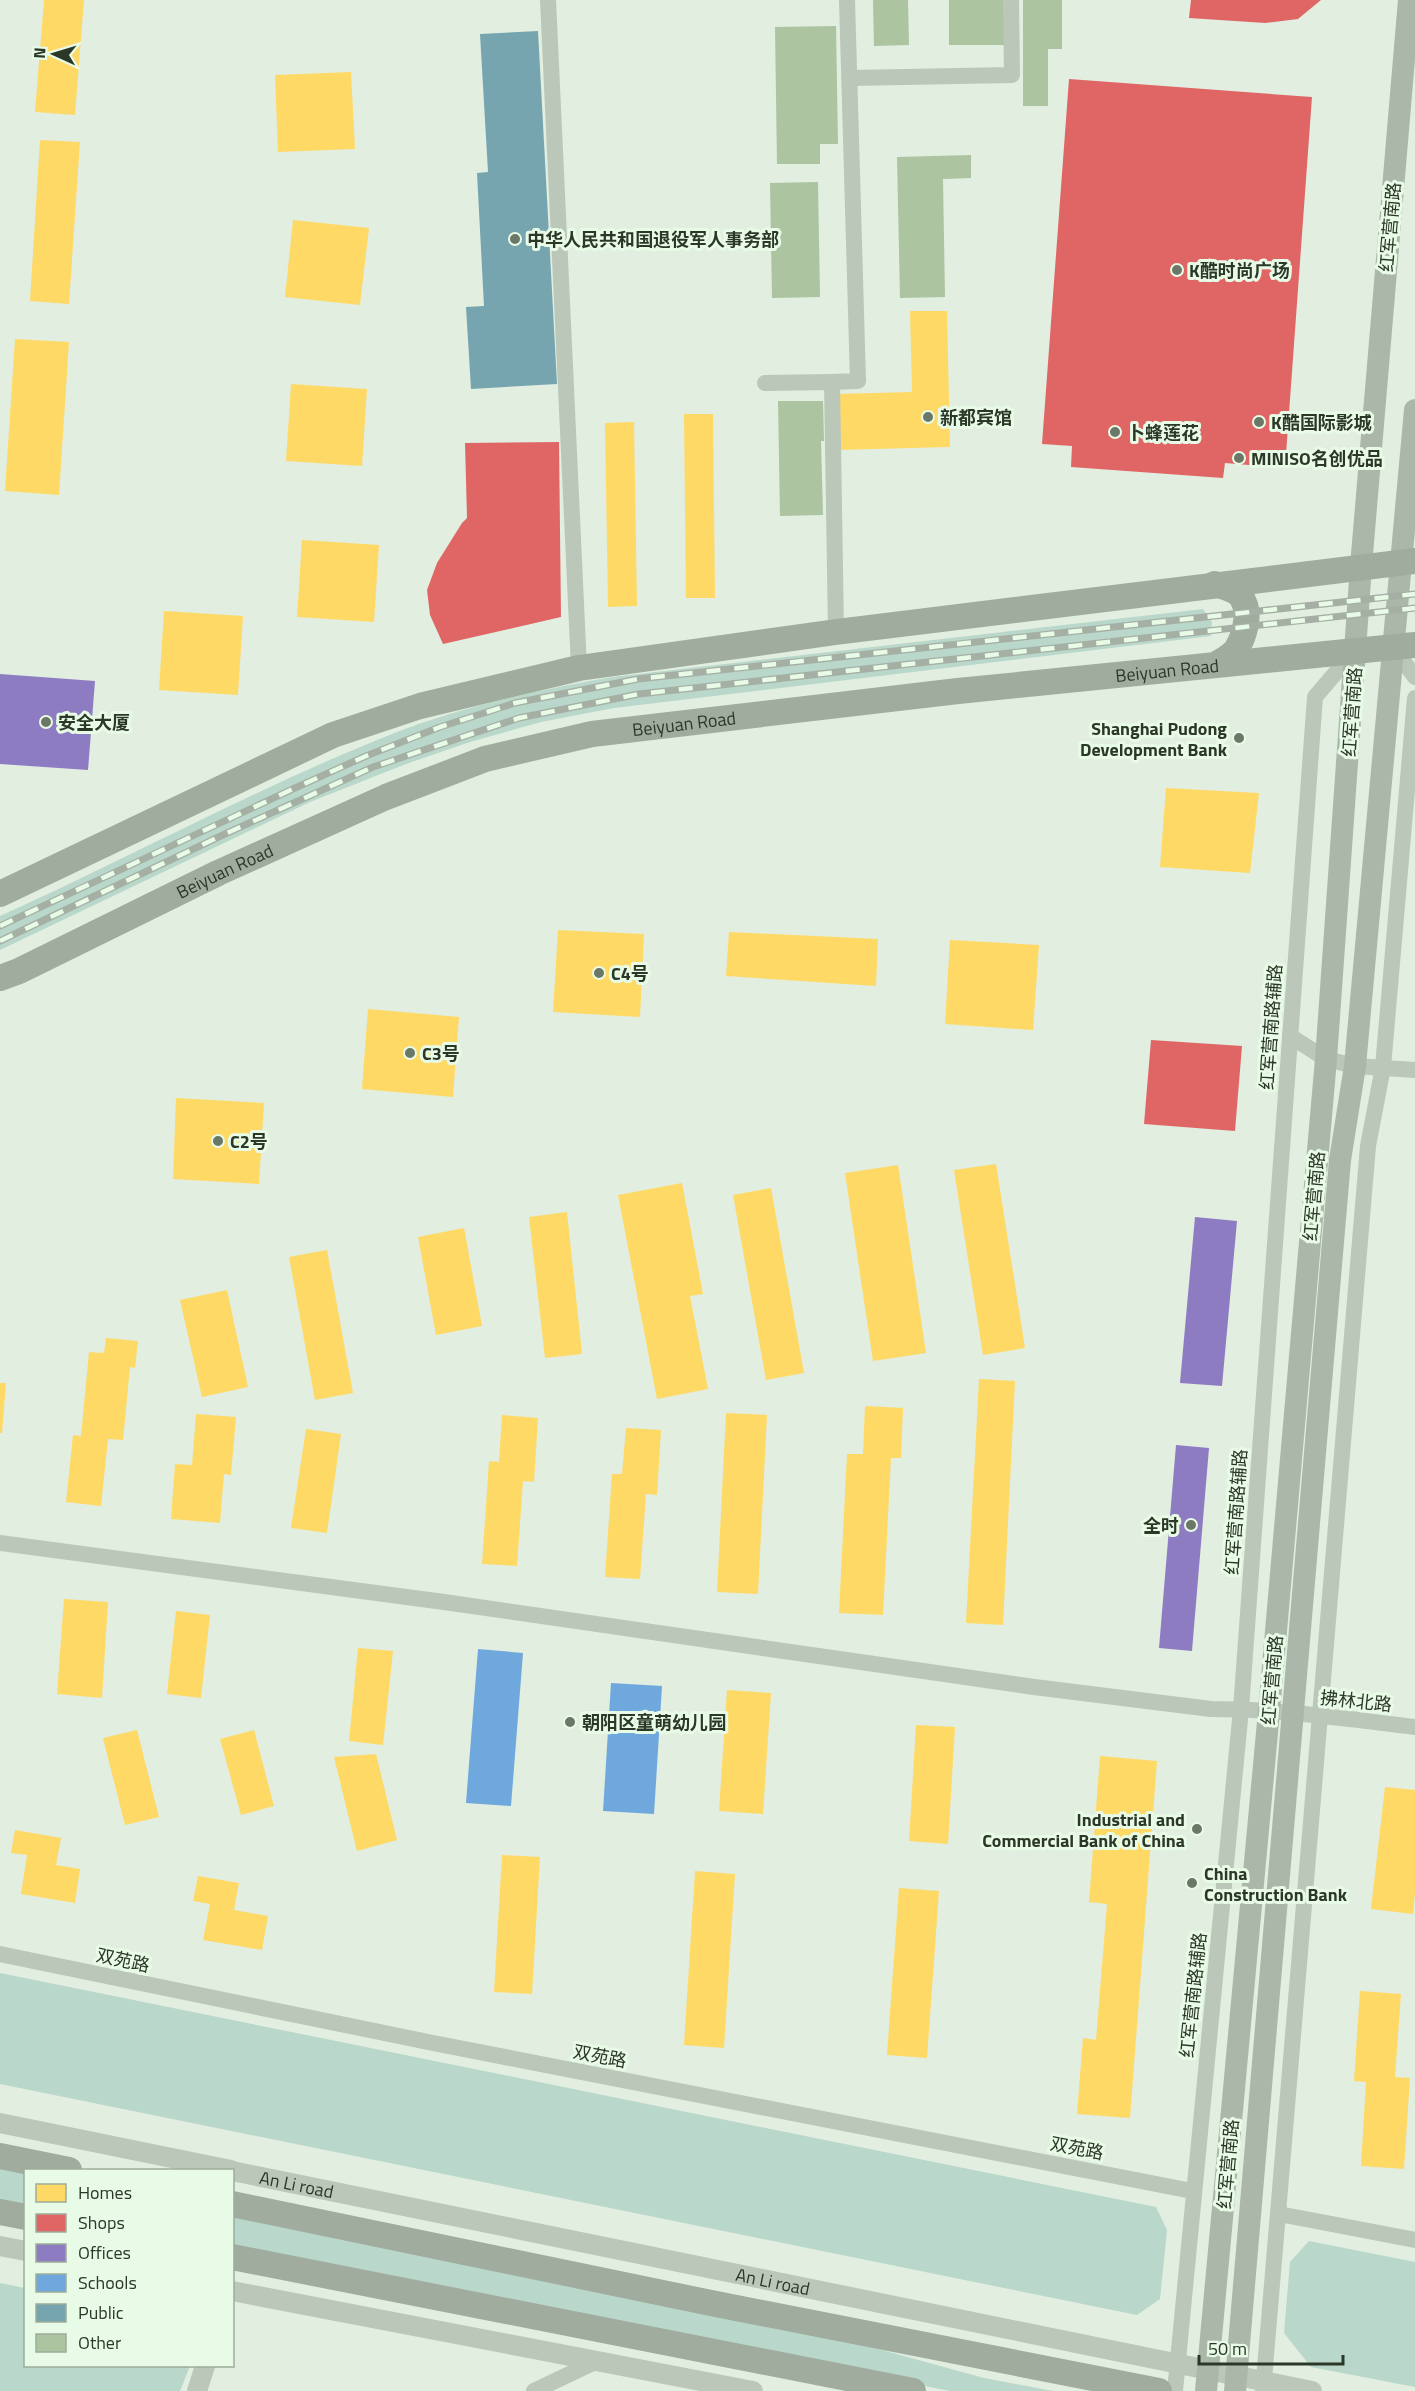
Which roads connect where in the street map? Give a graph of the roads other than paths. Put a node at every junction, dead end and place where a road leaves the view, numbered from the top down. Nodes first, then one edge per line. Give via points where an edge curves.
1 (548, 0) edge
2 (848, 0) edge
3 (1011, 0) edge
4 (1409, 0) edge
5 (850, 78) junction
6 (832, 382) junction
7 (765, 383) dead end
8 (1415, 410) edge
9 (1408, 477) junction
10 (1368, 478) junction
11 (1408, 561) edge
12 (1361, 566) junction
13 (1215, 584) junction
14 (836, 632) junction
15 (1404, 646) edge
16 (1356, 649) junction
17 (1217, 664) junction
18 (579, 668) junction
19 (1415, 677) edge
20 (1415, 698) edge
21 (1350, 733) junction
22 (1384, 735) junction
23 (0, 894) edge
24 (0, 978) edge
25 (1290, 1036) junction
26 (1326, 1059) junction
27 (1355, 1066) junction
28 (1383, 1067) junction
29 (1415, 1070) edge
30 (0, 1544) edge
31 (1241, 1709) junction
32 (1281, 1713) junction
33 (1321, 1716) junction
34 (1415, 1727) edge
35 (0, 1954) edge
36 (0, 2123) edge
37 (0, 2156) edge
38 (64, 2169) edge
39 (222, 2169) edge
40 (234, 2171) edge
41 (1192, 2191) junction
42 (234, 2204) edge
43 (0, 2212) edge
44 (1279, 2214) junction
45 (24, 2217) edge
46 (1415, 2240) edge
47 (0, 2246) edge
48 (24, 2251) edge
49 (234, 2258) edge
50 (234, 2291) edge
51 (597, 2361) junction
52 (1177, 2364) junction
53 (205, 2367) edge
54 (1208, 2381) edge
55 (1235, 2383) edge
56 (1263, 2386) edge
57 (197, 2391) edge
58 (534, 2391) edge
59 (753, 2391) edge
60 (913, 2391) edge
61 (1159, 2391) edge
62 (1175, 2391) edge
63 (1312, 2391) edge

1 - 18 street
2 - 5 street
3 - 5 street via 1012,75
4 - 10 main road, 红军营南路
5 - 6 street via 858,381
6 - 7 street
6 - 14 street
8 - 9 main road, 红军营南路
9 - 10 main road via 1386,488
9 - 11 main road, 红军营南路
10 - 12 main road, 红军营南路
11 - 12 main road
11 - 15 main road, 红军营南路
12 - 13 main road
12 - 16 main road, 红军营南路
13 - 14 main road
13 - 17 main road via 1234,590 1243,600 1246,617 1244,634 1235,652
14 - 18 main road
15 - 16 main road, Beiyuan Road
15 - 19 street
15 - 22 main road, 红军营南路
16 - 17 main road, Beiyuan Road
16 - 21 main road, 红军营南路
16 - 25 street, 红军营南路辅路 via 1315,697
17 - 24 main road, Beiyuan Road via 592,734 539,745 485,759 386,797
18 - 23 main road via 420,706 333,735
20 - 28 street
21 - 22 main road via 1367,727
21 - 26 main road, 红军营南路
22 - 27 main road, 红军营南路
25 - 26 street
25 - 31 street, 红军营南路辅路
26 - 27 street
26 - 32 main road, 红军营南路
27 - 28 street
27 - 32 main road, 红军营南路 via 1340,1160
28 - 29 street
28 - 33 street via 1368,1146
30 - 31 street, 拂林北路 via 444,1602 1034,1687 1211,1709
31 - 32 street, 拂林北路
31 - 41 street, 红军营南路辅路
32 - 33 street, 拂林北路
32 - 54 main road, 红军营南路
32 - 55 main road, 红军营南路
33 - 34 street, 拂林北路
33 - 44 street
35 - 41 street, 双苑路
36 - 39 street, An Li road
37 - 38 main road
40 - 52 street, An Li road
41 - 52 street, 红军营南路辅路
42 - 61 main road, An Li road
43 - 45 main road
44 - 46 street
44 - 56 street
47 - 48 street
49 - 60 main road
50 - 51 street
51 - 58 street
51 - 59 street
52 - 54 street, An Li road
52 - 62 street, 红军营南路辅路
53 - 57 street
54 - 55 street, An Li road
55 - 56 street, An Li road
56 - 63 street, An Li road

